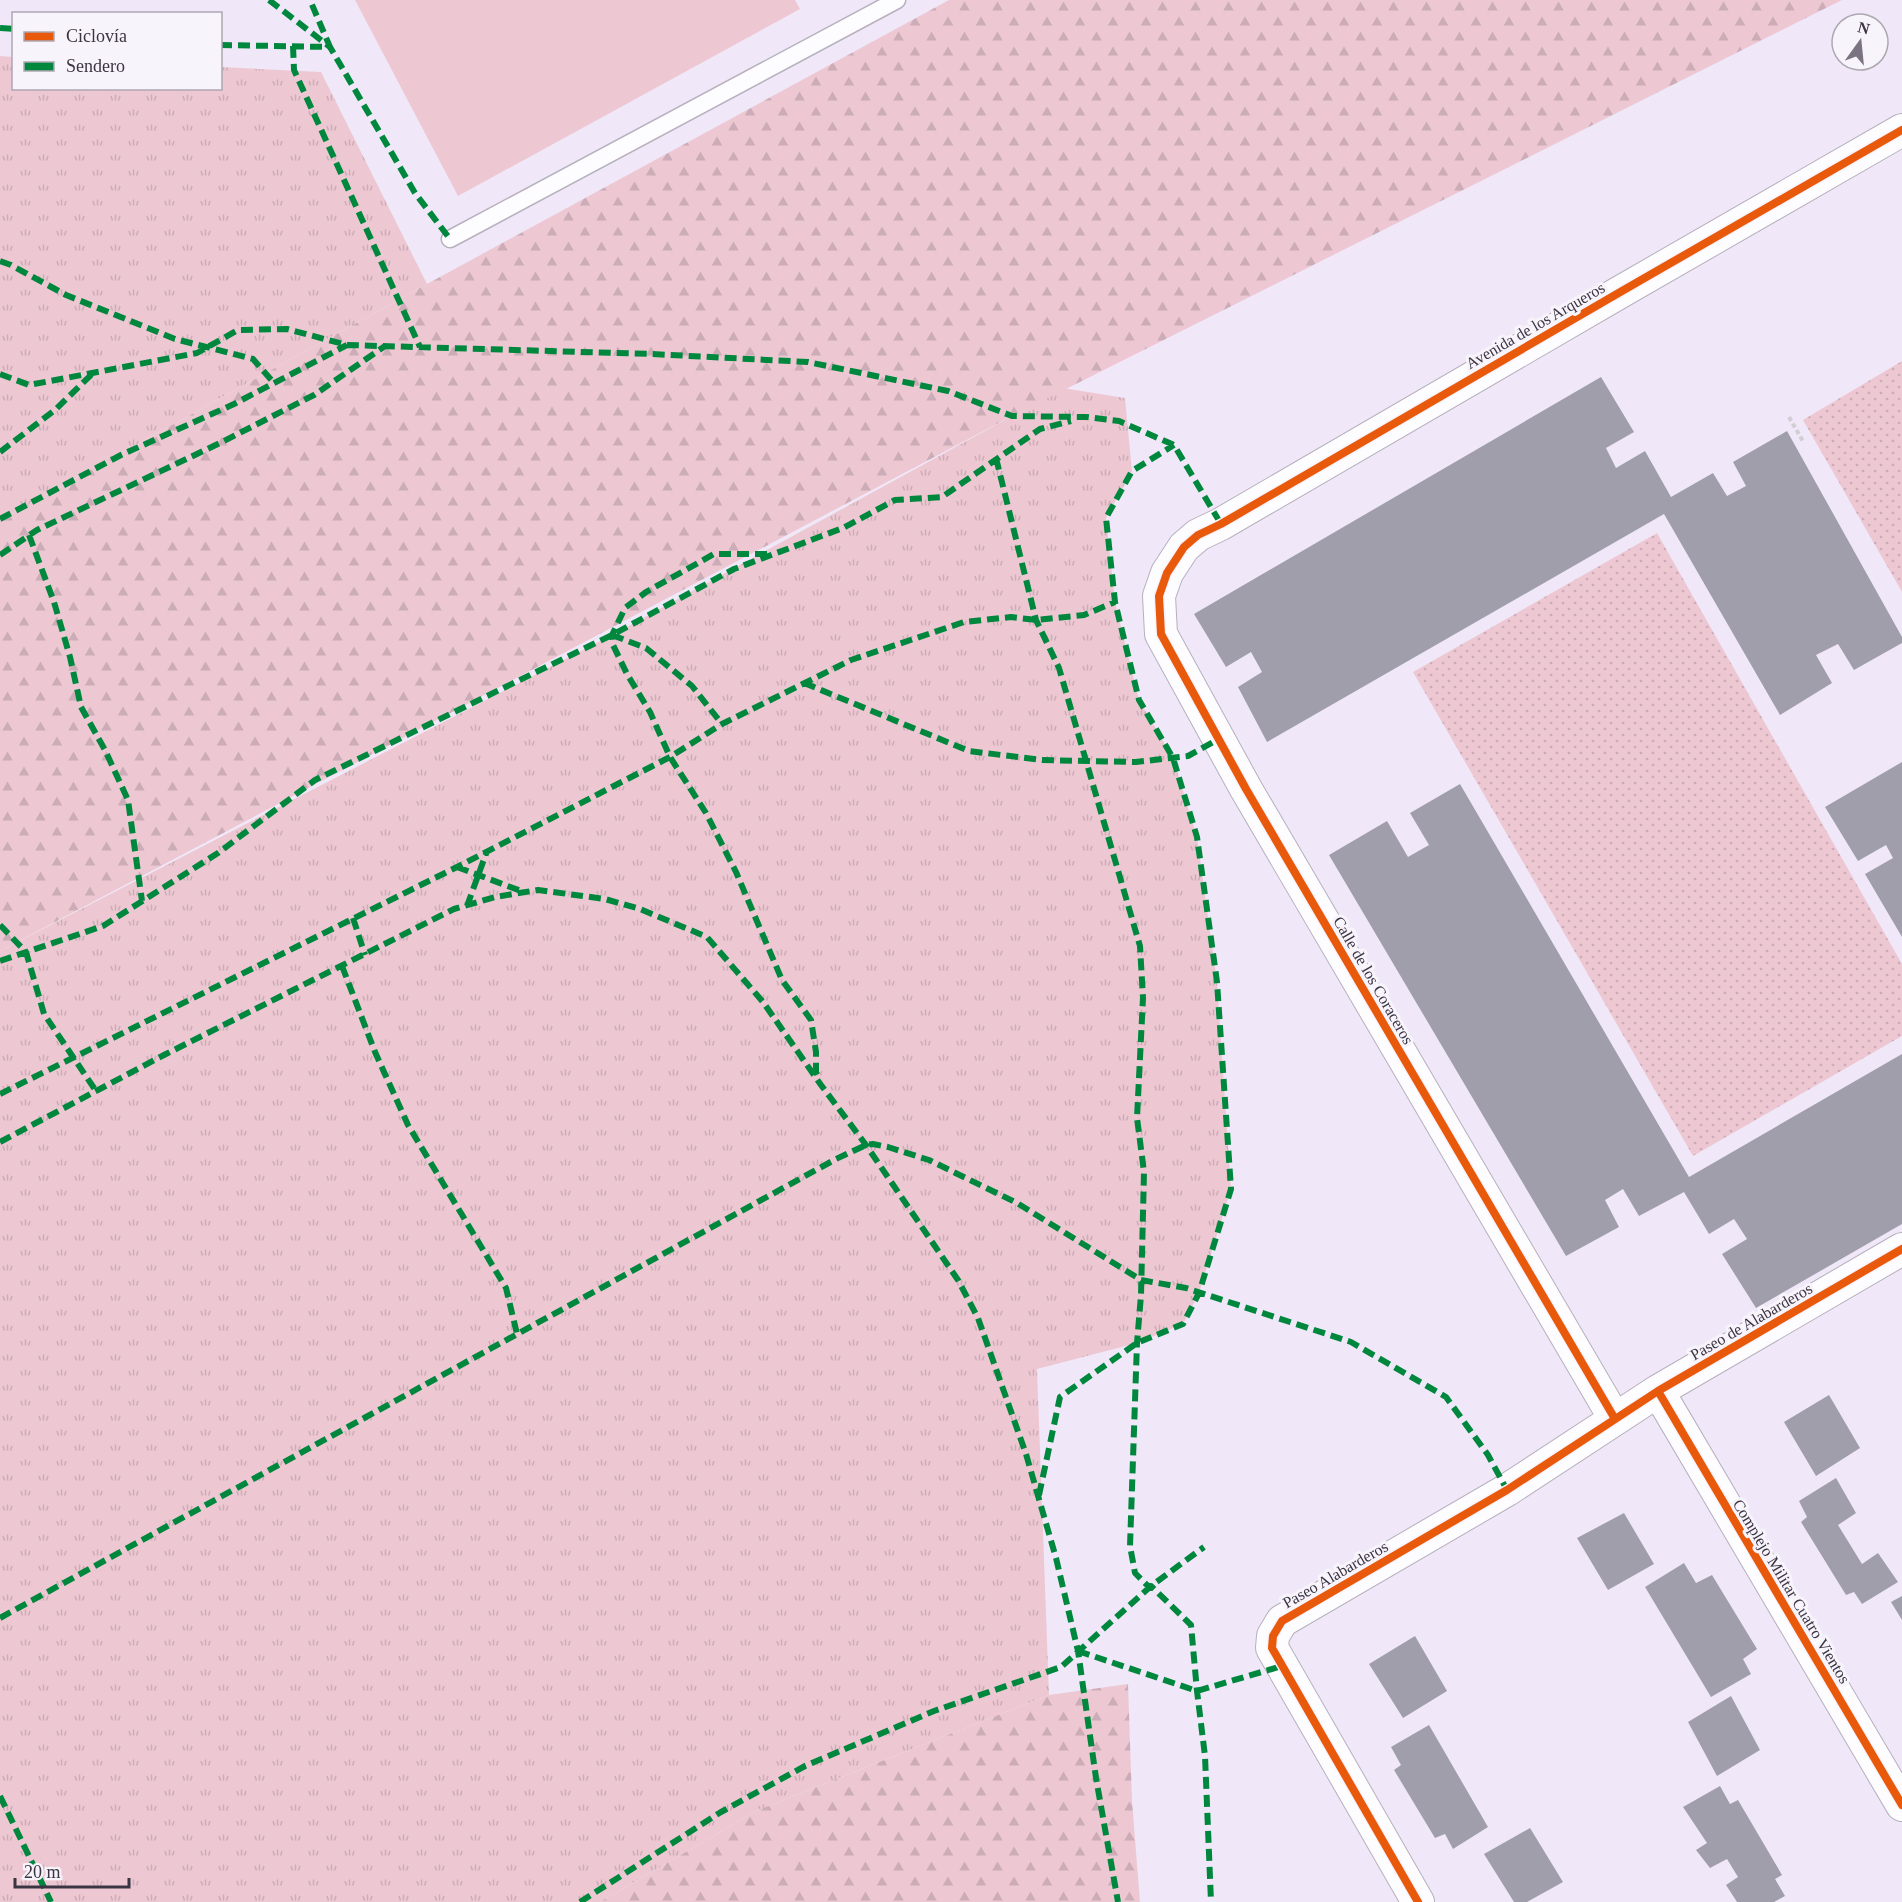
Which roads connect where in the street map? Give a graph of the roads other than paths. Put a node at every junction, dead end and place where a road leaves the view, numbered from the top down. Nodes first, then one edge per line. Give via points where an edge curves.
1 (897, 0) edge
2 (1902, 130) edge
3 (450, 239) dead end
4 (1184, 547) joint
5 (1902, 1250) edge
6 (1658, 1391) junction
7 (1615, 1419) junction
8 (1902, 1805) edge
9 (1418, 1902) edge

1 - 3 lane
2 - 4 street, Avenida de los Arqueros via 1198,535
4 - 7 street, Calle de los Coraceros via 1167,573 1159,597 1161,634 1246,789
5 - 6 street, Paseo de Alabarderos
6 - 7 street, Paseo de Alabarderos
6 - 8 street, Complejo Militar Cuatro Vientos
7 - 9 street, Paseo Alabarderos via 1507,1490 1282,1621 1273,1635 1272,1648

